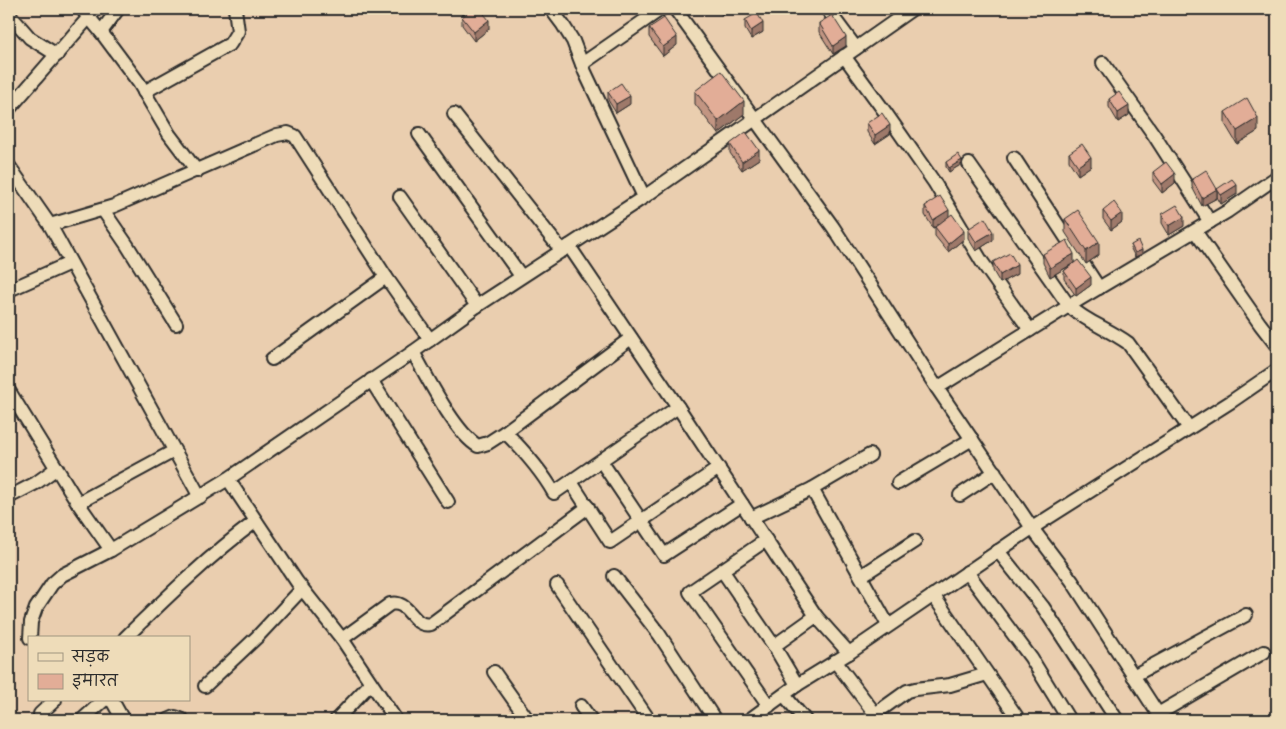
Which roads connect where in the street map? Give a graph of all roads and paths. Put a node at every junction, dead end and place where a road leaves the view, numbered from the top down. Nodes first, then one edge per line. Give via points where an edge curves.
1 (118, 9) edge
2 (235, 9) edge
3 (551, 9) edge
4 (660, 9) edge
5 (675, 9) edge
6 (827, 9) edge
7 (912, 9) edge
8 (89, 12) edge
9 (9, 14) edge
10 (101, 32) junction
11 (856, 48) junction
12 (57, 55) junction
13 (844, 56) junction
14 (1103, 63) dead end
15 (582, 64) junction
16 (144, 92) junction
17 (9, 109) edge
18 (454, 114) dead end
19 (756, 119) junction
20 (419, 134) dead end
21 (1014, 158) dead end
22 (969, 164) dead end
23 (9, 166) edge
24 (198, 171) junction
25 (1277, 177) edge
26 (400, 197) dead end
27 (644, 197) junction
28 (103, 210) junction
29 (1210, 222) junction
30 (50, 225) junction
31 (1194, 231) junction
32 (566, 249) junction
33 (70, 263) junction
34 (521, 276) junction
35 (386, 277) junction
36 (1099, 288) junction
37 (9, 290) edge
38 (477, 306) junction
39 (1069, 306) junction
40 (176, 324) dead end
41 (1030, 330) junction
42 (631, 338) junction
43 (430, 340) junction
44 (1277, 346) edge
45 (413, 352) junction
46 (272, 359) dead end
47 (1277, 370) edge
48 (371, 380) junction
49 (937, 388) junction
50 (9, 391) edge
51 (678, 407) junction
52 (1189, 428) junction
53 (505, 432) junction
54 (972, 439) junction
55 (174, 451) junction
56 (870, 455) dead end
57 (601, 460) junction
58 (57, 468) junction
59 (718, 468) junction
60 (995, 472) junction
61 (228, 479) junction
62 (571, 482) junction
63 (898, 483) dead end
64 (812, 489) junction
65 (960, 495) dead end
66 (9, 497) edge
67 (200, 498) junction
68 (448, 502) dead end
69 (78, 503) junction
70 (742, 504) junction
71 (588, 507) junction
72 (752, 518) junction
73 (642, 520) junction
74 (256, 521) junction
75 (1032, 528) junction
76 (766, 540) junction
77 (915, 541) dead end
78 (111, 550) junction
79 (998, 551) junction
80 (722, 570) junction
81 (967, 572) junction
82 (614, 576) dead end
83 (861, 576) junction
84 (557, 585) dead end
85 (302, 589) junction
86 (933, 595) junction
87 (1246, 615) dead end
88 (816, 616) junction
89 (888, 625) junction
90 (30, 636) edge
91 (127, 636) edge
92 (342, 639) junction
93 (774, 646) junction
94 (1264, 652) dead end
95 (849, 653) junction
96 (835, 661) junction
97 (494, 672) dead end
98 (987, 674) junction
99 (1133, 676) junction
100 (371, 683) junction
101 (798, 685) junction
102 (206, 686) dead end
103 (784, 695) junction
104 (37, 702) edge
105 (53, 702) edge
106 (102, 702) edge
107 (113, 702) edge
108 (581, 706) dead end
109 (769, 706) junction
110 (40, 717) edge
111 (877, 717) edge
112 (1160, 717) edge
113 (82, 720) edge
114 (123, 720) edge
115 (168, 720) edge
116 (182, 720) edge
117 (336, 720) edge
118 (396, 720) edge
119 (528, 720) edge
120 (591, 720) edge
121 (649, 720) edge
122 (715, 720) edge
123 (749, 720) edge
124 (804, 720) edge
125 (1019, 720) edge
126 (1069, 720) edge
127 (1117, 720) edge

1 - 10 street
2 - 16 street via 238,32 230,44
3 - 15 street via 573,41
4 - 15 street
5 - 19 street
6 - 11 street
7 - 11 street
8 - 10 street
8 - 12 street
9 - 12 street via 30,38
10 - 16 street
11 - 13 street
12 - 17 street
13 - 19 street
13 - 41 street via 934,182 982,262
14 - 29 street
15 - 27 street
16 - 24 street
18 - 32 street
19 - 27 street
19 - 49 street via 833,227
20 - 34 street
21 - 36 street
22 - 39 street
23 - 30 street
24 - 28 street
24 - 35 street via 277,135 288,133 295,136
25 - 29 street
26 - 38 street
27 - 32 street
28 - 30 street
28 - 40 street
29 - 31 street
30 - 33 street
31 - 36 street
31 - 44 street
32 - 34 street
32 - 42 street
33 - 37 street
33 - 55 street
34 - 38 street
35 - 43 street
35 - 46 street
36 - 39 street
38 - 43 street
39 - 41 street
39 - 52 street via 1128,343
41 - 49 street
42 - 51 street
42 - 53 street
43 - 45 street
45 - 48 street
45 - 53 street via 458,428 471,442 478,446
47 - 52 street
48 - 61 street
48 - 68 street
49 - 54 street
50 - 58 street
51 - 57 street
51 - 59 street
52 - 75 street
53 - 62 street via 544,476 554,493
54 - 60 street
54 - 63 street
55 - 67 street
55 - 69 street
56 - 64 street
57 - 62 street
57 - 73 street
58 - 66 street
58 - 69 street
59 - 70 street
59 - 73 street
60 - 65 street
60 - 75 street
61 - 67 street
61 - 74 street
62 - 71 street
64 - 72 street
64 - 83 street
67 - 78 street
69 - 78 street
70 - 72 street
70 - 73 street via 664,555
71 - 73 street via 610,542
71 - 92 street via 431,624 420,624 402,605 390,604
72 - 76 street
74 - 85 street
74 - 91 street via 228,542
75 - 79 street
75 - 99 street via 1072,581
76 - 80 street
76 - 88 street
77 - 83 street
78 - 90 street via 62,575 52,584 36,608
79 - 81 street
79 - 127 street via 1043,607
80 - 93 street
80 - 109 street via 690,592
81 - 86 street
81 - 126 street via 1031,658
82 - 122 street via 659,634
83 - 89 street
84 - 121 street
85 - 92 street
85 - 102 street
86 - 89 street
86 - 98 street
87 - 99 street
88 - 93 street
88 - 95 street
89 - 95 street
92 - 100 street
93 - 101 street
94 - 112 street
95 - 96 street
96 - 101 street
96 - 111 street
97 - 119 street
98 - 111 street via 950,685 907,691 895,698
98 - 125 street
99 - 112 street
100 - 117 street
100 - 118 street
101 - 103 street
103 - 109 street
103 - 124 street
104 - 110 street
105 - 110 street
106 - 113 street
107 - 114 street
108 - 120 street
109 - 123 street
115 - 116 street via 175,717

